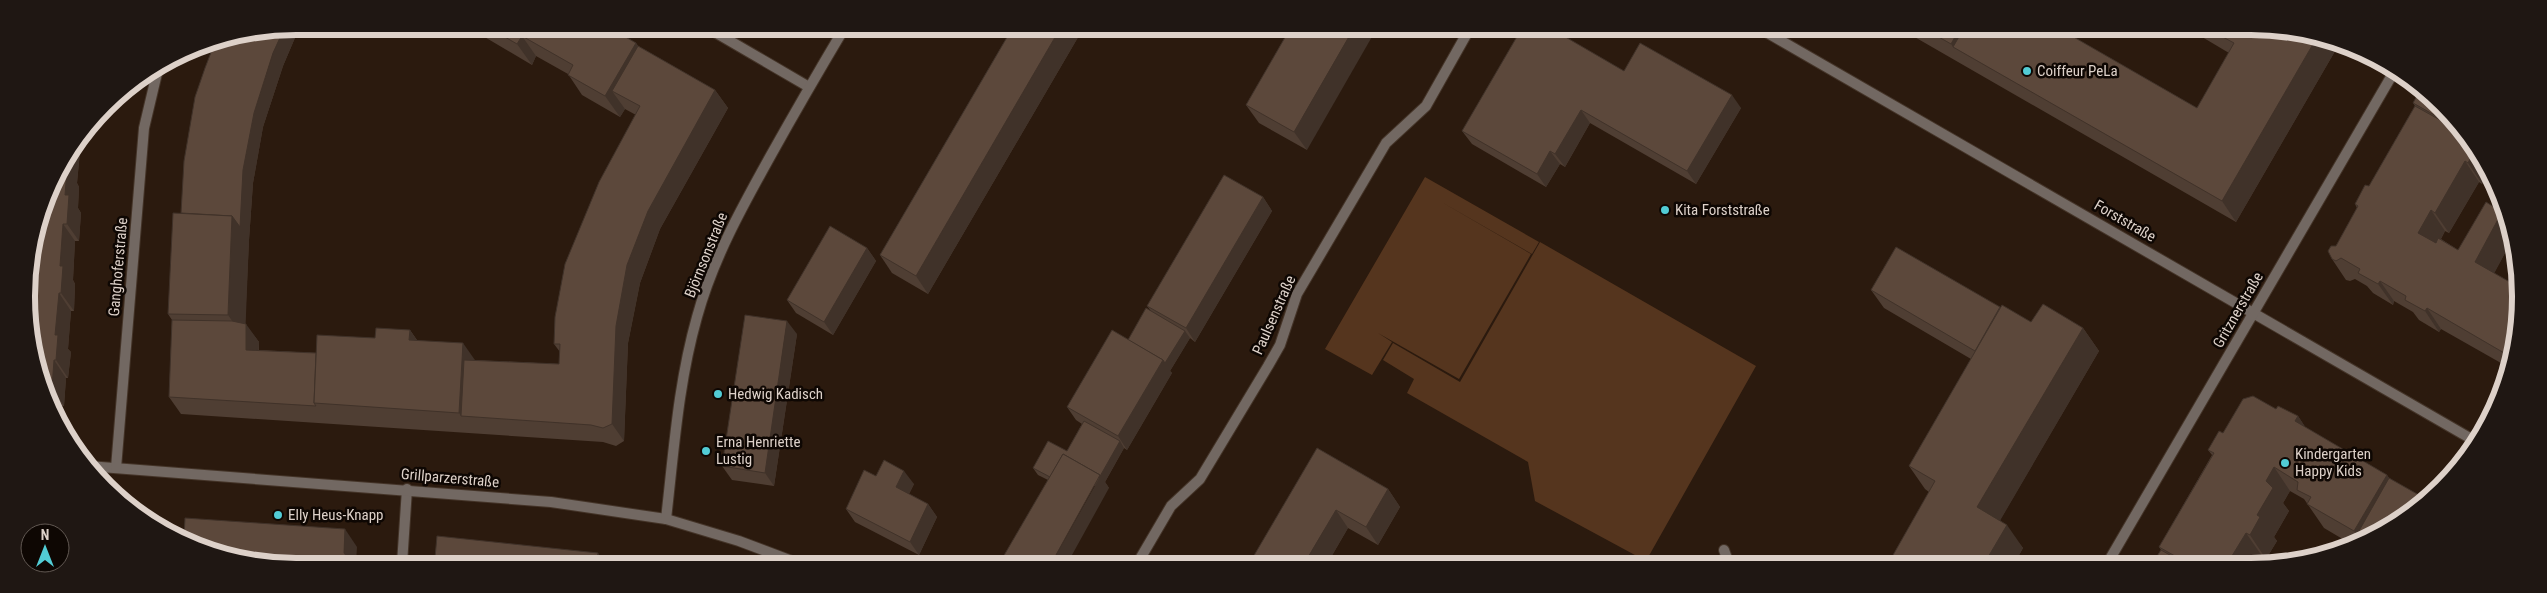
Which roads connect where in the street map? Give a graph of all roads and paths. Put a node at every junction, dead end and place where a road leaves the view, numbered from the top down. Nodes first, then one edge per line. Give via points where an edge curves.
1 (720, 35) edge
2 (840, 35) edge
3 (1466, 35) edge
4 (1771, 35) edge
5 (156, 76) edge
6 (2391, 76) edge
7 (809, 87) junction
8 (2255, 313) junction
9 (2470, 438) edge
10 (98, 467) edge
11 (116, 468) junction
12 (407, 489) junction
13 (666, 519) junction
14 (1724, 550) dead end
15 (402, 558) edge
16 (784, 558) edge
17 (1141, 558) edge
18 (1727, 558) edge
19 (2112, 558) edge

1 - 7 street
2 - 7 street, Björnsonstraße
3 - 17 street, Paulsenstraße via 1426,106 1386,143 1297,294 1280,345 1268,366 1200,479 1171,506
4 - 8 street, Forststraße
5 - 11 street, Ganghoferstraße via 144,128
6 - 8 street, Gritznerstraße
7 - 13 street, Björnsonstraße via 724,243 697,316 679,395
8 - 9 street, Forststraße
8 - 19 street, Gritznerstraße
10 - 11 street, Grillparzerstraße
11 - 12 street, Grillparzerstraße
12 - 13 street, Grillparzerstraße via 551,502
12 - 15 street
13 - 16 street, Grillparzerstraße
14 - 18 street

